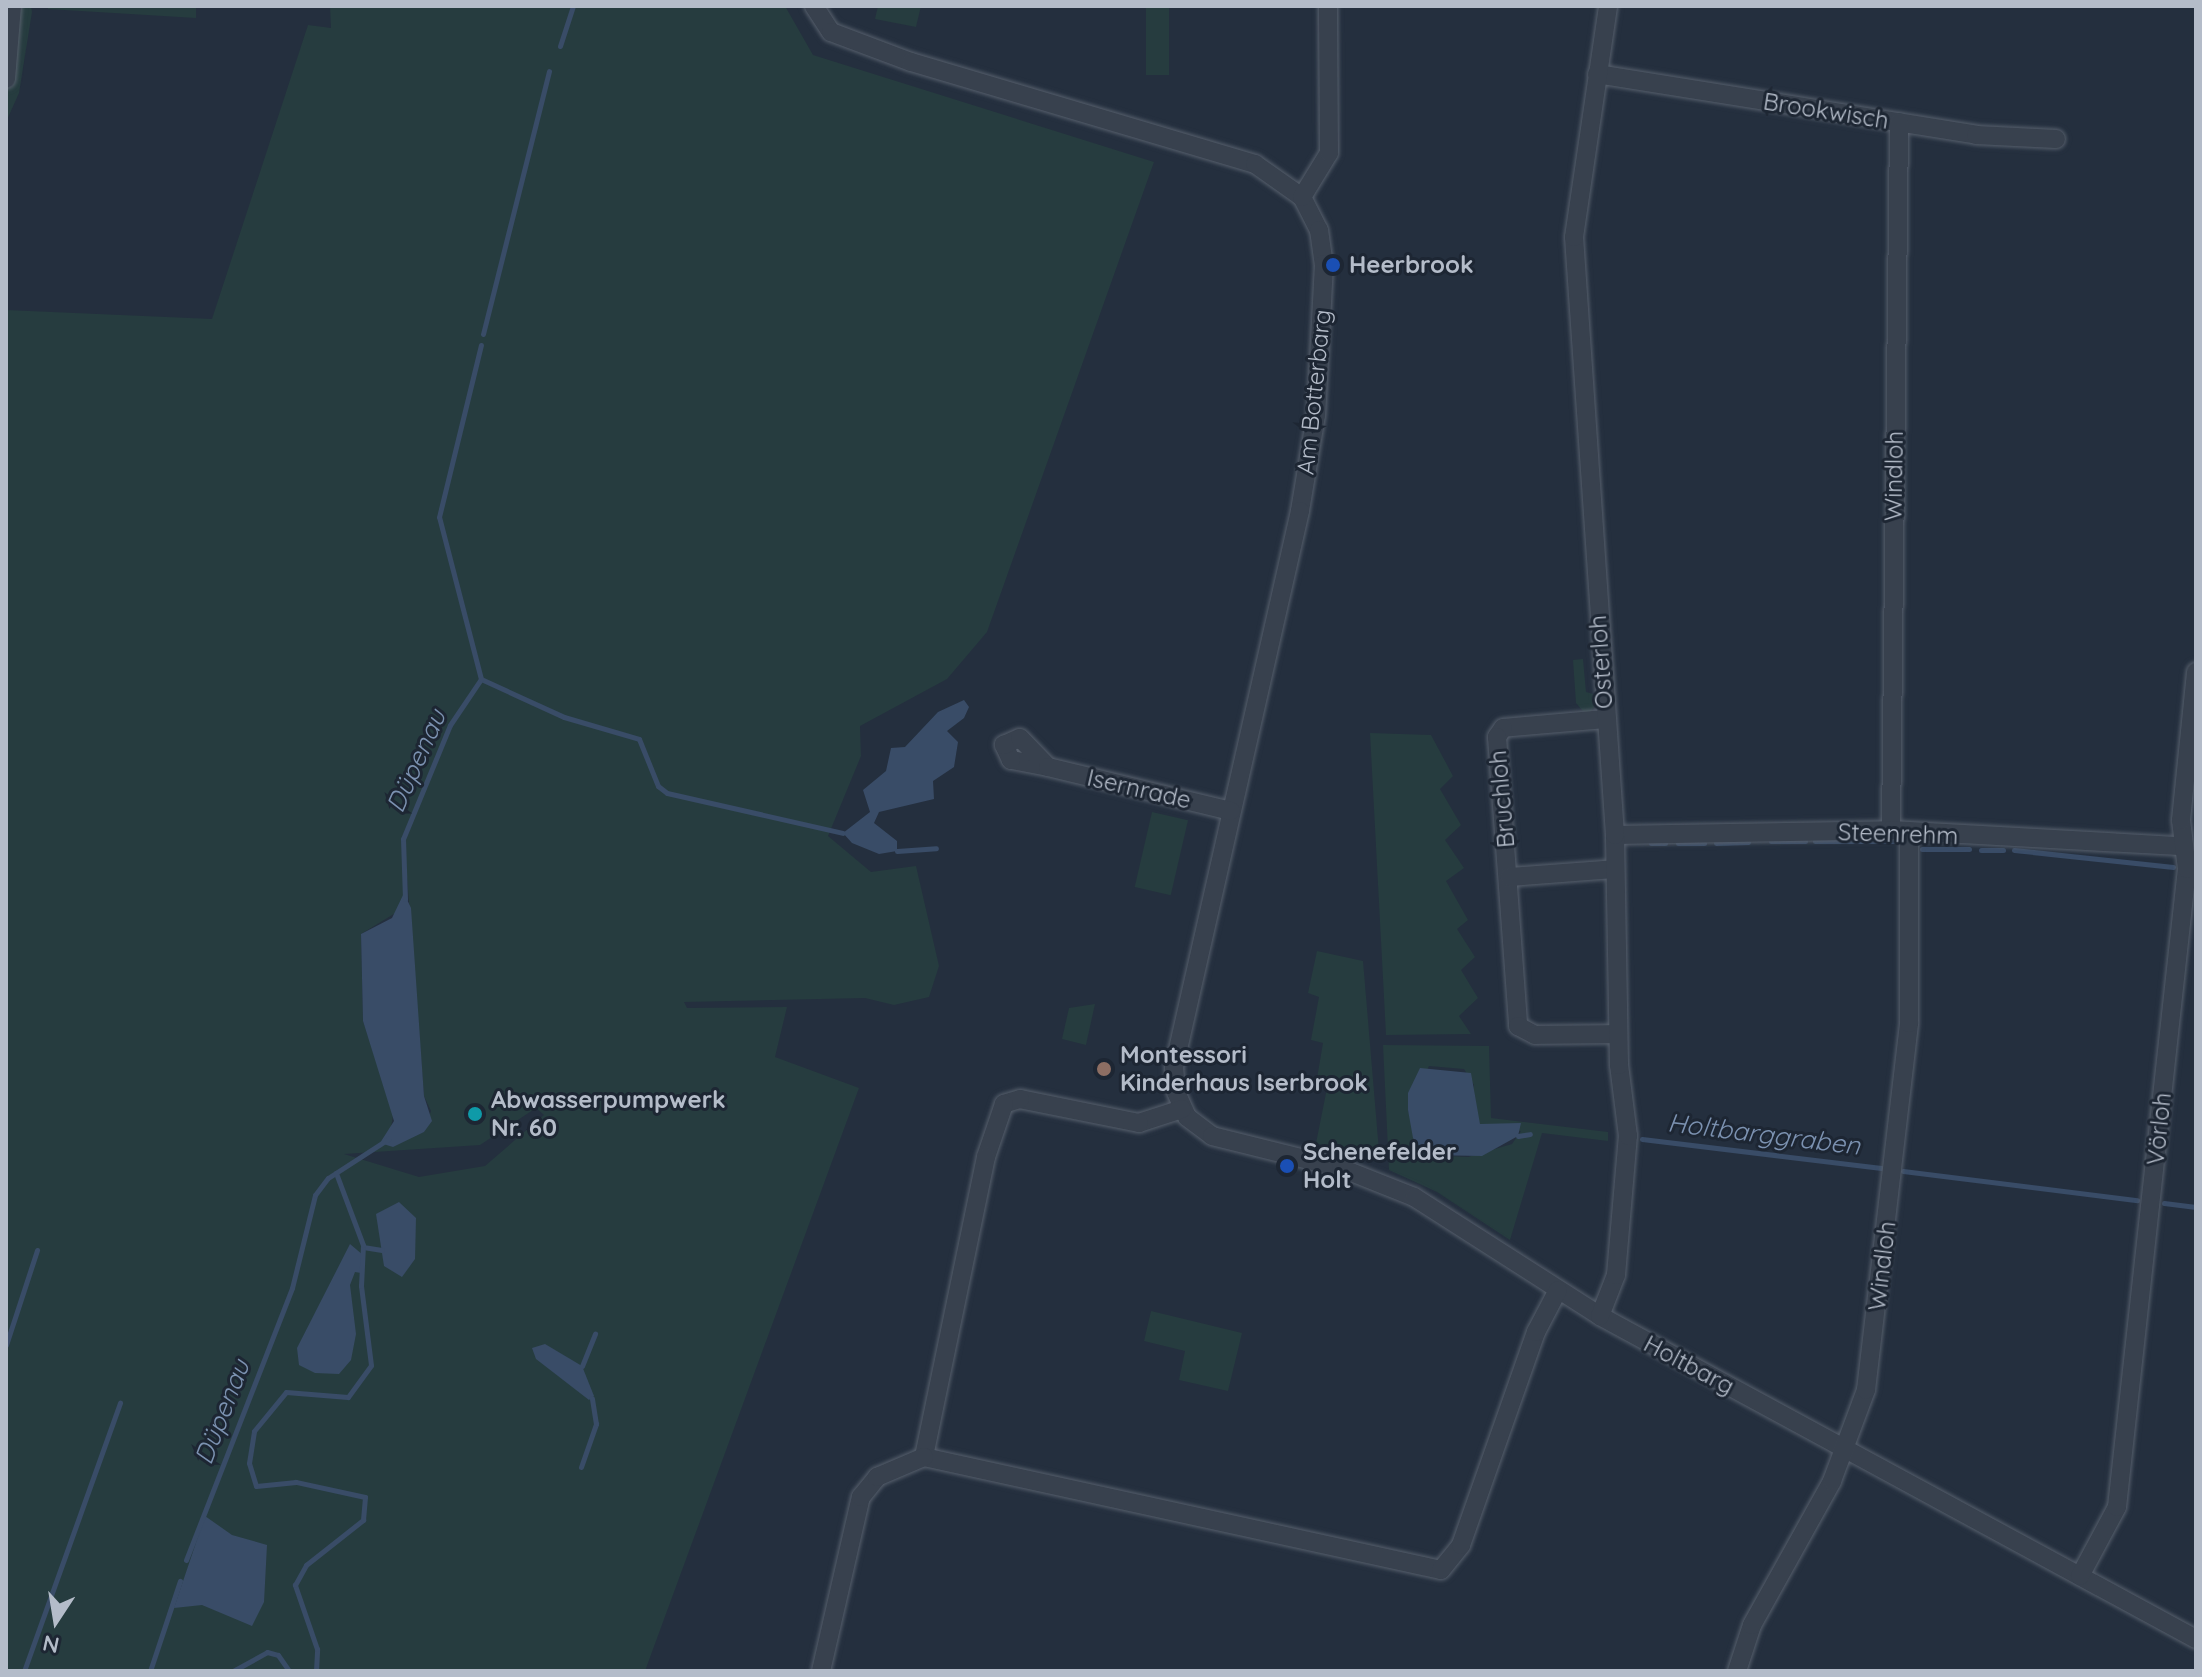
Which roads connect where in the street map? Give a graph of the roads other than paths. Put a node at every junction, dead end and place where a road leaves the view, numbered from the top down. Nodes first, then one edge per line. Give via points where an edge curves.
1 (12, 6) edge
2 (814, 6) edge
3 (1328, 6) edge
4 (1608, 6) edge
5 (1597, 74) junction
6 (6, 79) edge
7 (1899, 122) junction
8 (2056, 139) dead end
9 (1302, 197) junction
10 (2196, 672) edge
11 (1605, 719) junction
12 (1048, 767) dead end
13 (1231, 811) junction
14 (1900, 831) junction
15 (1615, 835) junction
16 (2180, 846) junction
17 (1615, 869) junction
18 (1509, 877) junction
19 (1618, 1034) junction
20 (1182, 1109) junction
21 (1558, 1290) junction
22 (1600, 1316) junction
23 (1844, 1447) junction
24 (924, 1457) junction
25 (2080, 1576) junction
26 (2196, 1639) edge
27 (825, 1667) edge
28 (1737, 1671) edge

1 - 6 street
2 - 9 street, Am Botterbarg via 831,32 911,62 1206,145 1255,164
3 - 9 street via 1329,153
4 - 5 street, Osterloh
5 - 7 street, Brookwisch
5 - 11 street, Osterloh via 1573,255
7 - 8 street, Brookwisch
7 - 14 street, Windloh
9 - 13 street, Am Botterbarg via 1319,230 1324,264 1316,415
10 - 16 street, Vörloh
11 - 15 street, Osterloh
11 - 18 street, Bruchloh via 1503,728 1497,737
12 - 13 street, Isernrade
13 - 20 street, Am Botterbarg via 1174,1067
14 - 15 street, Steenrehm
14 - 16 street, Steenrehm
14 - 23 street, Windloh via 1909,1023 1868,1378
15 - 17 street, Osterloh
16 - 25 street, Vörloh via 2187,869 2117,1507
17 - 18 street, Bruchloh
17 - 19 street, Osterloh
18 - 19 street, Bruchloh via 1522,1031
19 - 22 street, Osterloh via 1628,1150 1616,1275
20 - 21 street, Holtbarg via 1212,1136 1332,1165 1414,1197
20 - 24 street via 1139,1123 1020,1099 1004,1104 989,1141
21 - 22 street, Holtbarg
21 - 24 street via 1536,1332 1461,1545 1441,1570
22 - 23 street, Holtbarg
23 - 25 street, Holtbarg
23 - 28 street, Windloh via 1832,1481 1752,1625
24 - 27 street via 877,1477 861,1497
25 - 26 street, Holtbarg

